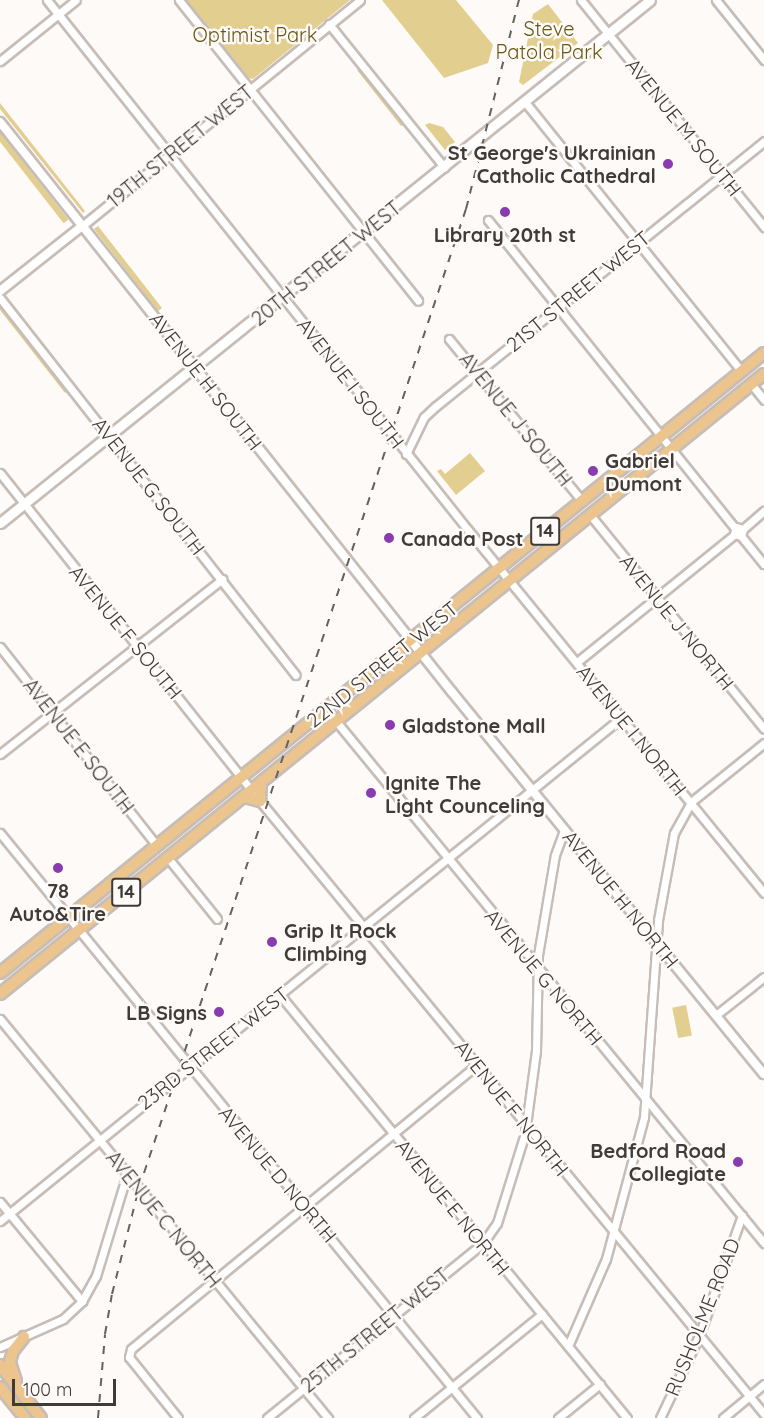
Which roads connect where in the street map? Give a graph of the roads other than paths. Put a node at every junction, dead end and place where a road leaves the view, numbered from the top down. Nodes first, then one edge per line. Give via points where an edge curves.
1 (46, 0) edge
2 (76, 0) edge
3 (178, 0) edge
4 (360, 0) edge
5 (581, 0) edge
6 (650, 0) edge
7 (716, 0) edge
8 (58, 14) junction
9 (329, 24) junction
10 (609, 33) junction
11 (764, 60) edge
12 (0, 62) edge
13 (250, 89) junction
14 (525, 102) junction
15 (0, 122) edge
16 (764, 141) edge
17 (170, 155) junction
18 (444, 167) junction
19 (722, 174) junction
20 (488, 220) dead end
21 (82, 226) junction
22 (764, 227) edge
23 (363, 232) junction
24 (638, 242) junction
25 (0, 291) edge
26 (284, 297) junction
27 (0, 298) edge
28 (418, 301) dead end
29 (558, 308) junction
30 (450, 339) dead end
31 (764, 353) edge
32 (195, 368) junction
33 (478, 372) junction
34 (742, 372) junction
35 (764, 374) edge
36 (752, 384) junction
37 (764, 400) edge
38 (109, 437) junction
39 (662, 437) junction
40 (672, 449) junction
41 (406, 453) junction
42 (0, 473) edge
43 (582, 501) junction
44 (24, 503) junction
45 (764, 511) edge
46 (591, 516) junction
47 (0, 523) edge
48 (738, 532) junction
49 (764, 564) edge
50 (500, 568) junction
51 (222, 579) junction
52 (510, 581) junction
53 (657, 597) junction
54 (411, 641) junction
55 (137, 646) junction
56 (0, 647) edge
57 (421, 654) junction
58 (577, 662) junction
59 (296, 675) dead end
60 (326, 709) junction
61 (52, 713) junction
62 (621, 718) junction
63 (337, 722) junction
64 (764, 729) edge
65 (764, 743) edge
66 (0, 754) edge
67 (241, 777) junction
68 (253, 790) junction
69 (532, 790) junction
70 (260, 801) junction
71 (691, 802) junction
72 (564, 830) junction
73 (0, 833) edge
74 (157, 846) junction
75 (168, 858) junction
76 (447, 859) junction
77 (764, 893) edge
78 (69, 918) junction
79 (217, 919) dead end
80 (364, 927) junction
81 (78, 930) junction
82 (656, 941) junction
83 (538, 968) junction
84 (0, 973) edge
85 (764, 977) edge
86 (0, 994) edge
87 (280, 995) junction
88 (716, 1015) junction
89 (0, 1019) edge
90 (477, 1065) junction
91 (190, 1068) junction
92 (764, 1074) edge
93 (646, 1099) junction
94 (526, 1125) junction
95 (393, 1133) junction
96 (99, 1140) junction
97 (127, 1174) junction
98 (0, 1202) edge
99 (304, 1207) junction
100 (9, 1213) junction
101 (742, 1215) junction
102 (0, 1221) edge
103 (614, 1232) junction
104 (483, 1243) junction
105 (764, 1243) edge
106 (214, 1281) junction
107 (82, 1301) junction
108 (542, 1314) junction
109 (394, 1315) junction
110 (699, 1336) junction
111 (24, 1337) junction
112 (568, 1346) junction
113 (0, 1347) edge
114 (0, 1365) edge
115 (600, 1384) junction
116 (764, 1384) edge
117 (0, 1387) edge
118 (17, 1387) junction
119 (452, 1387) junction
120 (303, 1388) junction
121 (749, 1396) junction
122 (764, 1414) edge
123 (25, 1418) edge
124 (41, 1418) edge
125 (178, 1418) edge
126 (267, 1418) edge
127 (328, 1418) edge
128 (414, 1418) edge
129 (477, 1418) edge
130 (558, 1418) edge
131 (627, 1418) edge
132 (660, 1418) edge
133 (723, 1418) edge

1 - 8 street, AVENUE I SOUTH
2 - 8 street
3 - 13 street
4 - 9 street, 19TH STREET WEST
5 - 10 street, AVENUE M SOUTH
6 - 10 main road, 20TH STREET WEST
7 - 11 street
8 - 12 street
8 - 17 street, AVENUE I SOUTH
9 - 13 street, 19TH STREET WEST
9 - 18 street
10 - 14 main road, 20TH STREET WEST
10 - 19 street, AVENUE M SOUTH
13 - 17 street, 19TH STREET WEST
13 - 23 street
14 - 18 main road, 20TH STREET WEST
14 - 24 street
15 - 21 street, AVENUE H SOUTH
16 - 19 street, 21ST STREET WEST
17 - 21 street, 19TH STREET WEST
17 - 26 street, AVENUE I SOUTH
18 - 23 main road, 20TH STREET WEST
19 - 22 street, AVENUE M SOUTH
19 - 24 street, 21ST STREET WEST
20 - 29 street
21 - 25 street, 19TH STREET WEST
21 - 32 street, AVENUE H SOUTH
23 - 26 main road, 20TH STREET WEST
23 - 28 street
24 - 29 street, 21ST STREET WEST
24 - 34 street
26 - 32 main road, 20TH STREET WEST
26 - 41 street, AVENUE I SOUTH
27 - 38 street, AVENUE G SOUTH
29 - 33 street, 21ST STREET WEST
29 - 39 street
30 - 33 street, AVENUE J SOUTH
31 - 34 main road, 22ND STREET WEST / 14
32 - 38 main road, 20TH STREET WEST
32 - 54 street, AVENUE H SOUTH
33 - 41 street, 21ST STREET WEST via 424,417
33 - 43 street, AVENUE J SOUTH
34 - 39 main road, 22ND STREET WEST / 14
35 - 36 main road, 22ND STREET WEST / 14
36 - 37 street
36 - 40 main road, 22ND STREET WEST / 14
38 - 44 main road, 20TH STREET WEST
38 - 51 street, AVENUE G SOUTH
39 - 40 street
39 - 43 main road, 22ND STREET WEST / 14
40 - 46 main road, 22ND STREET WEST / 14
40 - 48 street
41 - 50 street, AVENUE I SOUTH
42 - 44 street, AVENUE F SOUTH
43 - 50 main road, 22ND STREET WEST / 14
44 - 47 main road, 20TH STREET WEST
44 - 55 street, AVENUE F SOUTH
45 - 48 street
46 - 52 main road, 22ND STREET WEST / 14
46 - 53 street, AVENUE J NORTH
48 - 49 street
48 - 53 street
50 - 52 street, AVENUE I NORTH
50 - 54 main road, 22ND STREET WEST / 14
51 - 55 street
51 - 59 street, AVENUE G SOUTH
52 - 57 main road, 22ND STREET WEST / 14
52 - 58 street, AVENUE I NORTH
53 - 58 street
53 - 64 street, AVENUE J NORTH
54 - 57 street, AVENUE H NORTH
54 - 60 main road, 22ND STREET WEST / 14
55 - 61 street
55 - 67 street, AVENUE F SOUTH
56 - 61 street, AVENUE E SOUTH
57 - 63 main road, 22ND STREET WEST / 14
57 - 69 street, AVENUE H NORTH
58 - 62 street, AVENUE I NORTH
60 - 63 street, AVENUE G NORTH
60 - 67 main road, 22ND STREET WEST / 14
61 - 66 street
61 - 74 street, AVENUE E SOUTH
62 - 69 street, 23RD STREET WEST
62 - 71 street, AVENUE I NORTH
63 - 68 main road, 22ND STREET WEST / 14
63 - 76 street, AVENUE G NORTH
65 - 71 street
67 - 68 street, AVENUE F SOUTH
67 - 74 main road, 22ND STREET WEST / 14
68 - 70 main road
68 - 70 main road
68 - 75 main road, 22ND STREET WEST / 14
69 - 72 street, AVENUE H NORTH
69 - 76 street, 23RD STREET WEST
70 - 80 street, AVENUE F NORTH
71 - 77 street, AVENUE I NORTH
71 - 82 street via 674,833 668,856
72 - 82 street, AVENUE H NORTH
72 - 83 street, 25TH STREET WEST via 555,855
73 - 78 street, AVENUE D NORTH
74 - 78 main road, 22ND STREET WEST / 14
75 - 79 street
75 - 81 main road, 22ND STREET WEST / 14
76 - 80 street, 23RD STREET WEST
76 - 83 street, AVENUE G NORTH
78 - 81 street, AVENUE D NORTH
78 - 84 main road, 22ND STREET WEST / 14
80 - 87 street, 23RD STREET WEST
80 - 90 street, AVENUE F NORTH
81 - 86 main road, 22ND STREET WEST / 14
81 - 91 street, AVENUE D NORTH
82 - 88 street, AVENUE H NORTH
82 - 93 street
83 - 93 street, AVENUE G NORTH
83 - 94 street, 25TH STREET WEST via 536,1051
85 - 88 street
87 - 91 street, 23RD STREET WEST
87 - 95 street, AVENUE E NORTH
88 - 92 street, AVENUE H NORTH
89 - 96 street, AVENUE C NORTH
90 - 94 street, AVENUE F NORTH
90 - 95 street
91 - 96 street, 23RD STREET WEST
91 - 99 street, AVENUE D NORTH
93 - 101 street, AVENUE G NORTH
93 - 103 street
94 - 103 street, AVENUE F NORTH
94 - 104 street, 25TH STREET WEST via 497,1223
95 - 99 street
95 - 104 street, AVENUE E NORTH
96 - 97 street, AVENUE C NORTH
96 - 100 street, 23RD STREET WEST
97 - 106 street, AVENUE C NORTH
97 - 107 street via 96,1276
98 - 100 street
99 - 106 street
99 - 109 street, AVENUE D NORTH
100 - 102 street, 23RD STREET WEST
100 - 107 street
101 - 105 street, AVENUE G NORTH
101 - 110 street, RUSHOLME ROAD
103 - 110 street, AVENUE F NORTH
103 - 112 street
104 - 108 street, AVENUE E NORTH
104 - 109 street, 25TH STREET WEST
106 - 120 street, AVENUE C NORTH
106 - 125 street via 131,1349 129,1357
107 - 111 street via 63,1319
108 - 112 street, AVENUE E NORTH
108 - 119 street
109 - 119 street, AVENUE D NORTH
109 - 120 street, 25TH STREET WEST
110 - 121 street, AVENUE F NORTH
110 - 132 street, RUSHOLME ROAD
111 - 113 street
111 - 118 main road via 10,1362
112 - 115 street, AVENUE E NORTH
114 - 118 main road
115 - 130 street
115 - 131 street, AVENUE E NORTH
116 - 121 street
117 - 123 main road
118 - 124 main road
119 - 128 street
119 - 129 street, AVENUE D NORTH
120 - 126 street, 25TH STREET WEST
120 - 127 street, AVENUE C NORTH
121 - 122 street, AVENUE F NORTH
121 - 133 street

